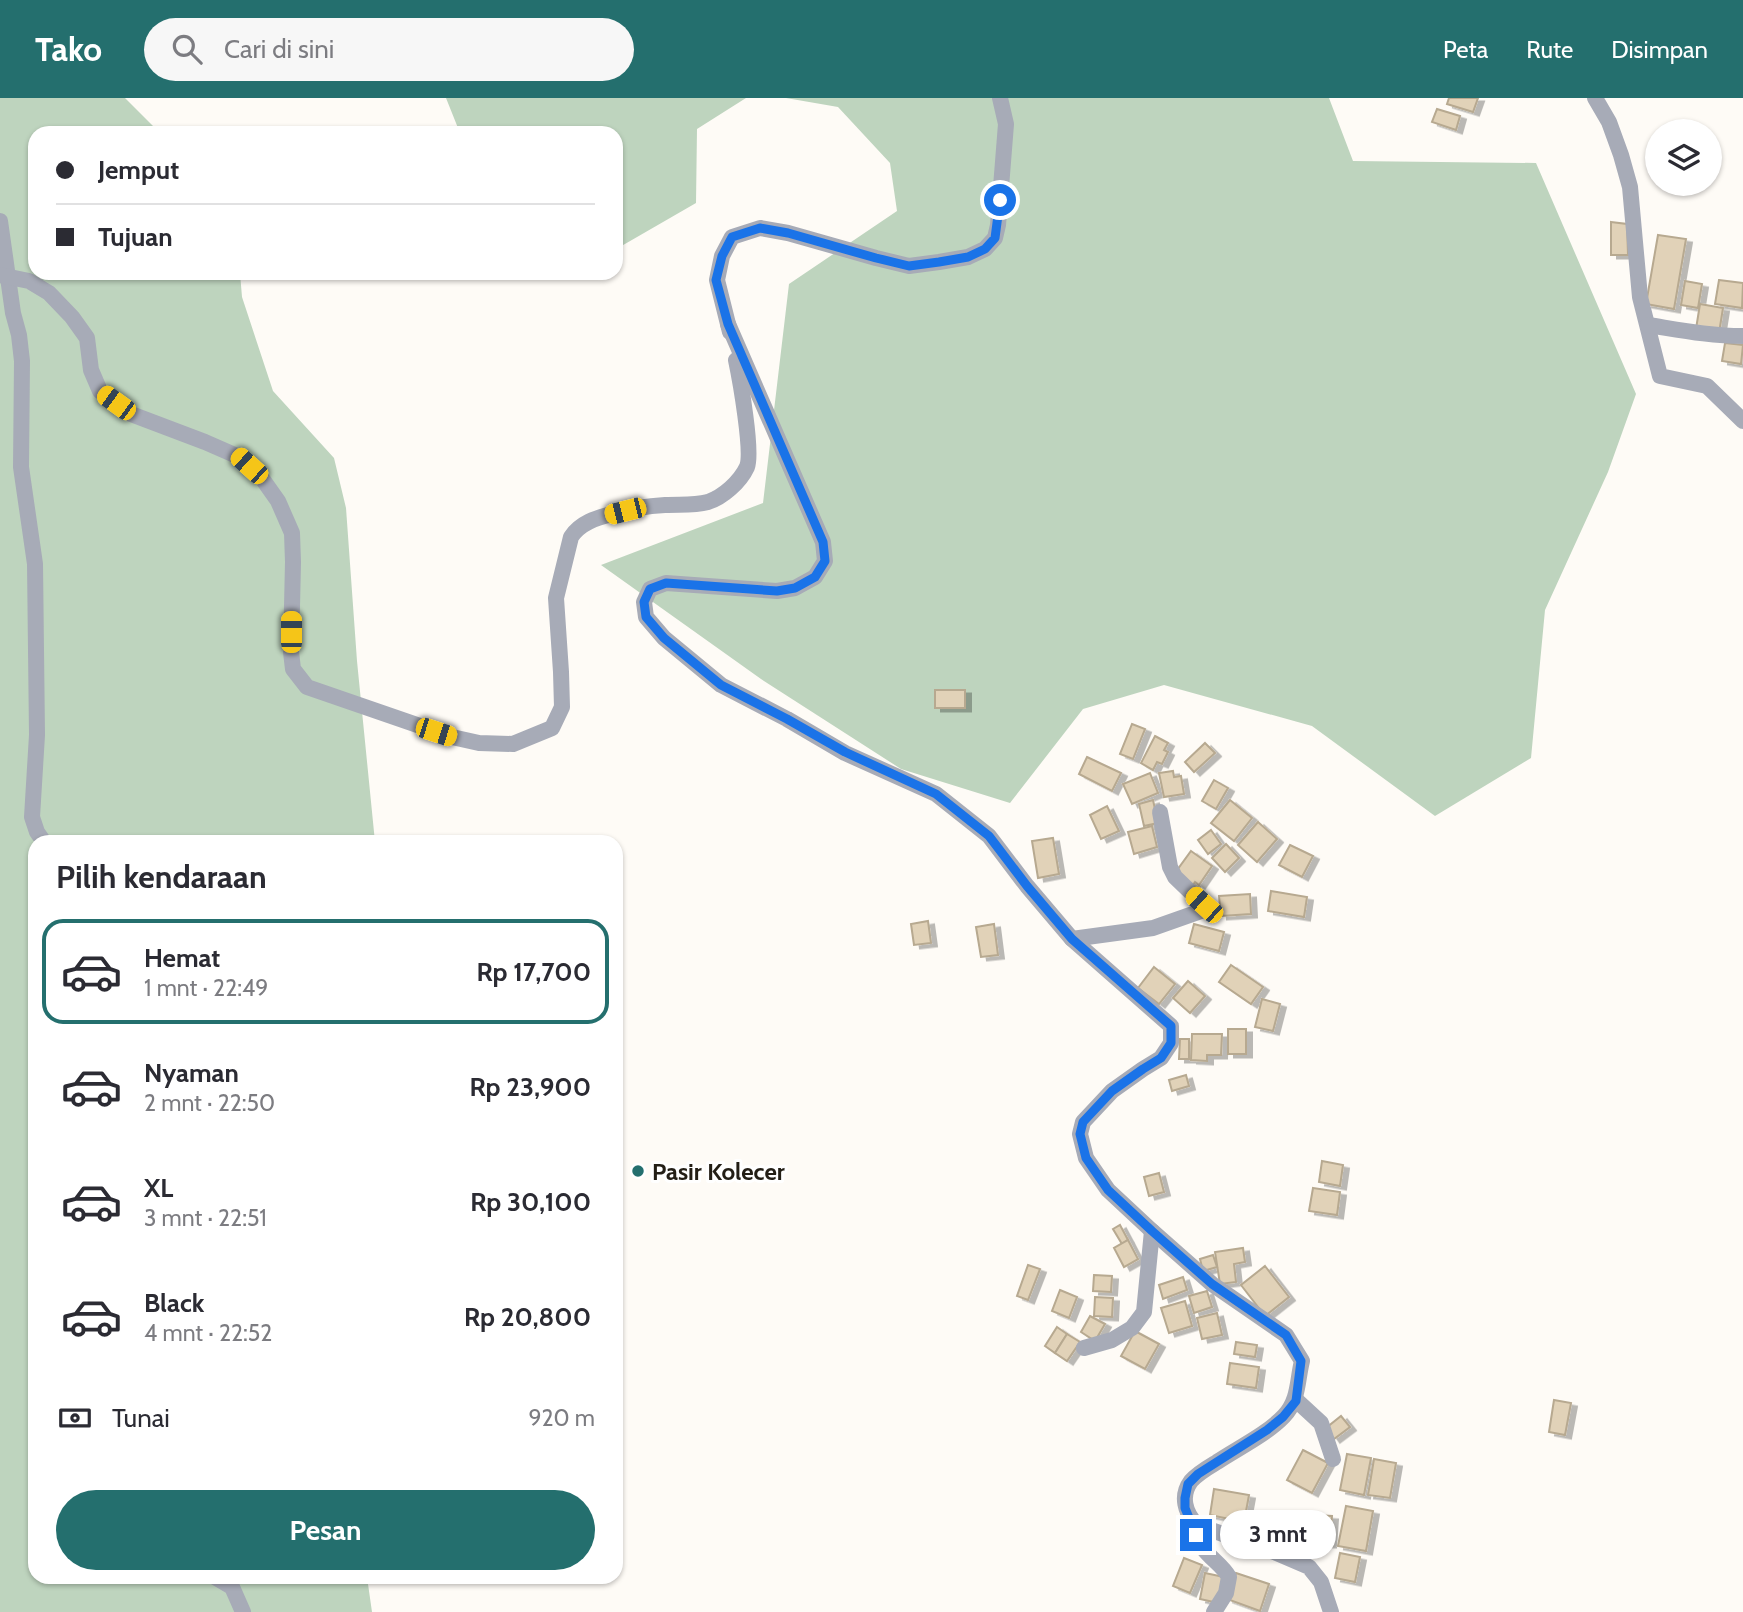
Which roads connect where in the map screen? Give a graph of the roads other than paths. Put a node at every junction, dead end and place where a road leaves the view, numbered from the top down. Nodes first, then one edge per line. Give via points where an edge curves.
1 (1000, 98) edge
2 (1595, 98) edge
3 (0, 221) edge
4 (4, 275) edge
5 (728, 324) junction
6 (1648, 325) junction
7 (1743, 336) edge
8 (1743, 421) edge
9 (1160, 812) dead end
10 (39, 835) edge
11 (1072, 939) junction
12 (1152, 1231) junction
13 (1084, 1348) dead end
14 (1296, 1401) junction
15 (1333, 1459) dead end
16 (1185, 1508) junction
17 (227, 1584) edge
18 (243, 1612) edge
19 (1214, 1612) edge
20 (1331, 1612) edge

1 - 5 street via 1006,124 998,225 995,238 985,249 968,257 909,266 760,228 732,237 722,256 716,280
2 - 6 street via 1609,122 1630,187 1640,297
3 - 4 street
4 - 5 street via 29,281 49,293 72,317 88,338 100,391 131,414 237,456 261,477 292,533 291,652 293,669 307,687 479,743 513,744 529,738 552,728 562,707 556,598 576,529 640,507 709,502 723,495 748,465 740,377
4 - 10 street via 22,361 21,467 35,565 37,735 32,817
5 - 11 street via 823,542 825,561 815,577 777,591 666,583 650,589 644,602 646,617 721,685 845,752 936,794 989,836
6 - 7 street
6 - 8 street via 1660,376 1707,386
9 - 11 street via 1170,867 1204,910 1153,928
11 - 12 street via 1171,1026 1171,1043 1161,1058 1112,1091 1083,1122 1080,1134 1086,1158 1108,1190
12 - 13 street via 1144,1312 1132,1328 1112,1340
12 - 14 street via 1212,1284 1286,1335 1301,1361
14 - 15 street via 1321,1423
14 - 16 street via 1267,1430 1198,1474 1188,1484
16 - 19 street via 1201,1545 1229,1577 1226,1593
16 - 20 street via 1197,1525 1308,1567 1321,1582
17 - 18 street

